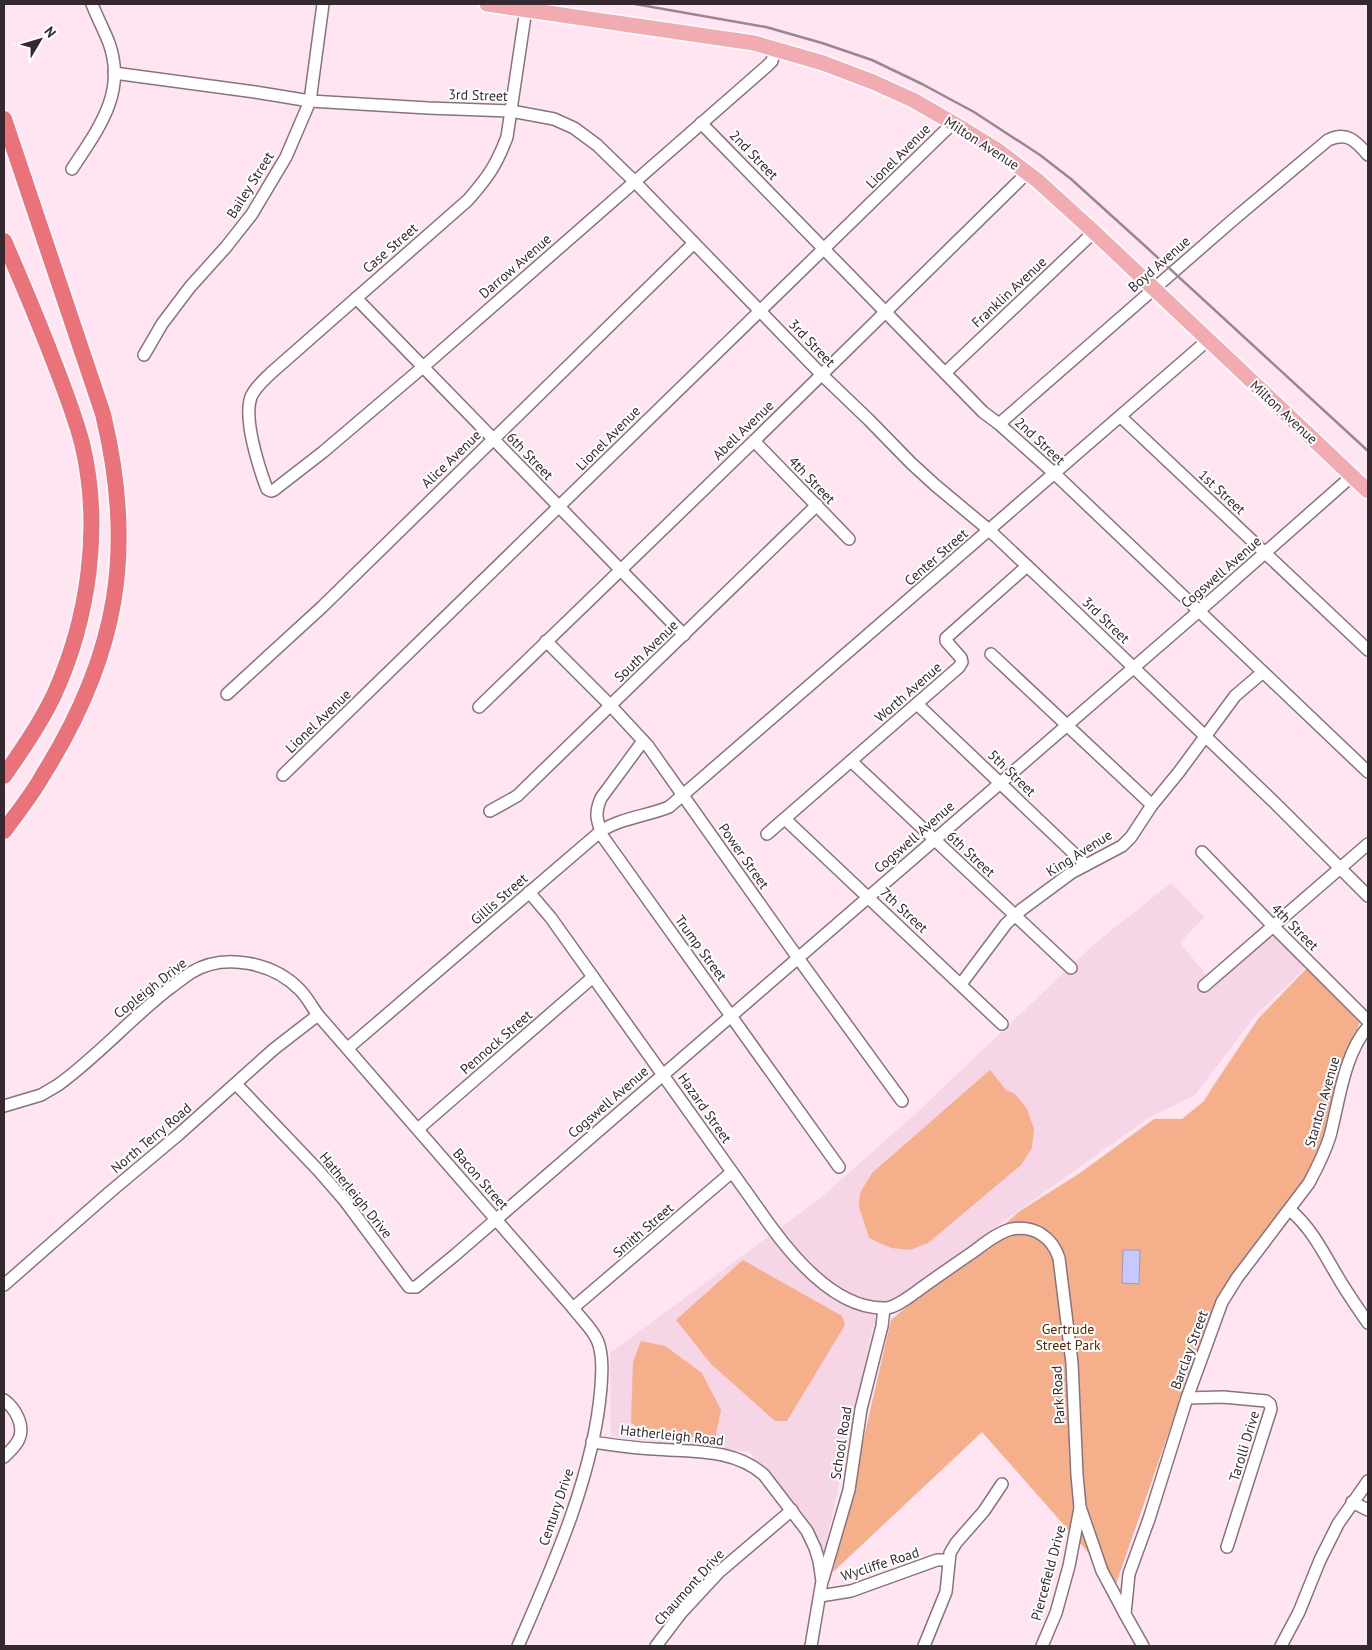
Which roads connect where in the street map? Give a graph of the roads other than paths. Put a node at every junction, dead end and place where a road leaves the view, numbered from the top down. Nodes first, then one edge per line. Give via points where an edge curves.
1 (92, 4) edge
2 (323, 4) edge
3 (487, 4) edge
4 (526, 9) junction
5 (775, 49) junction
6 (114, 72) junction
7 (310, 101) junction
8 (512, 111) junction
9 (4, 119) edge
10 (701, 123) junction
11 (953, 123) junction
12 (1368, 155) edge
13 (72, 169) dead end
14 (1028, 174) junction
15 (634, 181) junction
16 (1094, 232) junction
17 (4, 242) edge
18 (694, 243) junction
19 (825, 249) junction
20 (1154, 289) junction
21 (356, 298) junction
22 (760, 311) junction
23 (885, 312) junction
24 (1208, 340) junction
25 (144, 355) dead end
26 (423, 367) junction
27 (945, 373) junction
28 (822, 374) junction
29 (1121, 417) junction
30 (999, 424) junction
31 (494, 440) junction
32 (754, 441) junction
33 (1054, 474) junction
34 (1352, 476) junction
35 (266, 486) joint
36 (1368, 491) edge
37 (817, 505) junction
38 (559, 507) junction
39 (989, 530) junction
40 (849, 539) dead end
41 (1265, 553) junction
42 (1026, 566) junction
43 (620, 570) junction
44 (1199, 611) junction
45 (684, 635) junction
46 (546, 641) junction
47 (1368, 650) edge
48 (991, 654) dead end
49 (1133, 668) junction
50 (1263, 672) junction
51 (227, 694) dead end
52 (917, 704) junction
53 (611, 706) junction
54 (479, 707) dead end
55 (1067, 724) junction
56 (1206, 738) junction
57 (643, 741) junction
58 (851, 761) junction
59 (1368, 772) edge
60 (283, 775) dead end
61 (4, 776) edge
62 (1000, 782) junction
63 (682, 796) junction
64 (1152, 805) junction
65 (490, 811) dead end
66 (785, 818) junction
67 (4, 831) edge
68 (601, 831) junction
69 (767, 834) dead end
70 (934, 840) junction
71 (1368, 844) edge
72 (1202, 852) dead end
73 (1086, 865) junction
74 (1340, 868) junction
75 (529, 892) junction
76 (1368, 896) edge
77 (868, 897) junction
78 (1014, 915) junction
79 (1273, 926) junction
80 (798, 958) junction
81 (1071, 968) dead end
82 (593, 977) junction
83 (961, 984) junction
84 (1204, 986) dead end
85 (318, 1015) junction
86 (731, 1016) junction
87 (1368, 1020) edge
88 (1002, 1024) dead end
89 (1368, 1027) edge
90 (348, 1048) junction
91 (663, 1075) junction
92 (236, 1084) junction
93 (902, 1101) dead end
94 (4, 1106) edge
95 (418, 1129) junction
96 (839, 1167) dead end
97 (732, 1172) junction
98 (1290, 1210) junction
99 (495, 1219) junction
100 (455, 1255) joint
101 (4, 1285) edge
102 (573, 1308) junction
103 (884, 1309) junction
104 (1368, 1322) edge
105 (602, 1372) joint
106 (1187, 1398) junction
107 (4, 1400) edge
108 (592, 1442) junction
109 (4, 1458) edge
110 (1368, 1481) edge
111 (1002, 1484) dead end
112 (1352, 1502) junction
113 (1080, 1507) junction
114 (792, 1510) junction
115 (1368, 1510) edge
116 (1227, 1547) dead end
117 (949, 1560) junction
118 (822, 1581) junction
119 (820, 1596) junction
120 (1125, 1614) junction
121 (518, 1646) edge
122 (656, 1646) edge
123 (811, 1646) edge
124 (924, 1646) edge
125 (1042, 1646) edge
126 (1143, 1646) edge
127 (1281, 1646) edge

1 - 6 street via 109,44
2 - 7 street, Bailey Street
3 - 4 main road, Milton Avenue
4 - 5 main road, Milton Avenue
4 - 8 street, Case Street
5 - 10 street, Darrow Avenue via 767,66
5 - 11 main road, Milton Avenue via 873,82
6 - 7 street, 3rd Street
6 - 13 street via 112,98 106,114
7 - 8 street, 3rd Street
7 - 25 street, Bailey Street via 286,157 252,214 190,287
8 - 15 street, 3rd Street via 554,119 574,128
8 - 21 street, Case Street via 506,138 488,178 468,200
9 - 67 highway via 103,414 112,452 120,524 115,594 90,686 43,776
10 - 15 street, Darrow Avenue
10 - 19 street, 2nd Street
11 - 14 main road, Milton Avenue
11 - 19 street, Lionel Avenue
12 - 20 street, Boyd Avenue via 1359,145 1343,136 1328,140
14 - 16 main road, Milton Avenue
14 - 23 street, Abell Avenue
15 - 18 street, 3rd Street
15 - 26 street, Darrow Avenue
16 - 20 main road, Milton Avenue
16 - 27 street, Franklin Avenue
17 - 61 highway via 72,406 87,468 92,537 86,588 68,661 32,737
18 - 22 street, 3rd Street
18 - 31 street, Alice Avenue
19 - 22 street, Lionel Avenue
19 - 23 street, 2nd Street
20 - 24 main road, Milton Avenue
20 - 30 street, Boyd Avenue
21 - 26 street, 6th Street
21 - 35 street, Case Street via 258,386 251,397 250,430
22 - 28 street, 3rd Street
22 - 38 street, Lionel Avenue
23 - 27 street, 2nd Street
23 - 28 street, Abell Avenue
24 - 29 street, Center Street
24 - 34 main road, Milton Avenue
26 - 31 street, 6th Street
26 - 35 street, Darrow Avenue via 274,490
27 - 30 street, 2nd Street
28 - 32 street, Abell Avenue
28 - 39 street, 3rd Street via 935,485
29 - 33 street, Center Street
29 - 41 street, 1st Street
30 - 33 street, 2nd Street
31 - 38 street, 6th Street
31 - 51 street, Alice Avenue
32 - 37 street, 4th Street
32 - 43 street, Abell Avenue
33 - 39 street, Center Street
33 - 44 street, 2nd Street
34 - 36 main road, Milton Avenue
34 - 41 street, Cogswell Avenue
37 - 40 street, 4th Street
37 - 45 street, South Avenue
38 - 43 street, 6th Street
38 - 60 street, Lionel Avenue
39 - 42 street, 3rd Street
39 - 63 street, Center Street
41 - 44 street, Cogswell Avenue
41 - 47 street, 1st Street
42 - 49 street, 3rd Street
42 - 52 street, Worth Avenue via 946,638 962,662
43 - 45 street, 6th Street
43 - 46 street, Abell Avenue
44 - 49 street, Cogswell Avenue
44 - 50 street, 2nd Street
45 - 53 street, South Avenue
46 - 53 street, Power Street
46 - 54 street, Abell Avenue
48 - 55 street
49 - 55 street, Cogswell Avenue
49 - 56 street, 3rd Street
50 - 56 street, King Avenue via 1235,696
50 - 59 street, 2nd Street
52 - 58 street, Worth Avenue
52 - 62 street, 5th Street
53 - 57 street, Power Street
53 - 65 street, South Avenue via 518,796
55 - 62 street, Cogswell Avenue
55 - 64 street
56 - 64 street, King Avenue
56 - 74 street, 3rd Street
57 - 63 street, Power Street
57 - 68 street, Trump Street via 601,798 596,809
58 - 66 street, Worth Avenue
58 - 70 street, 6th Street
62 - 70 street, Cogswell Avenue
62 - 73 street, 5th Street
63 - 68 street, Gillis Street via 669,807
63 - 80 street, Power Street
64 - 73 street, King Avenue via 1122,846
66 - 69 street, Worth Avenue
66 - 77 street, 7th Street
68 - 75 street, Gillis Street
68 - 86 street, Trump Street
70 - 77 street, Cogswell Avenue
70 - 78 street, 6th Street
71 - 74 street
72 - 79 street, 4th Street
73 - 78 street, King Avenue
74 - 76 street, 3rd Street
74 - 79 street
75 - 82 street, Hazard Street
75 - 90 street, Gillis Street
77 - 80 street, Cogswell Avenue
77 - 83 street, 7th Street
78 - 81 street, 6th Street
78 - 83 street, King Avenue
79 - 84 street
79 - 87 street, 4th Street
80 - 86 street, Cogswell Avenue
80 - 93 street, Power Street
82 - 91 street, Hazard Street
82 - 95 street, Pennock Street
83 - 88 street, 7th Street
85 - 90 street, Bacon Street
85 - 92 street, North Terry Road
85 - 94 street, Copleigh Drive via 301,991 287,979 264,968 237,962 205,966 192,972 152,1003 58,1085 41,1095
86 - 91 street, Cogswell Avenue
86 - 96 street, Trump Street
89 - 98 street, Stanton Avenue via 1351,1055 1329,1139 1318,1166
90 - 95 street, Bacon Street
91 - 97 street, Hazard Street
91 - 99 street, Cogswell Avenue
92 - 100 street, Hatherleigh Drive via 345,1201 409,1287 416,1287
92 - 101 street, North Terry Road
95 - 99 street, Bacon Street
97 - 102 street, Smith Street
97 - 103 street, Hazard Street via 788,1250 820,1282 857,1303
98 - 104 street via 1314,1237
98 - 106 street, Barclay Street via 1222,1302
99 - 100 street, Cogswell Avenue
99 - 102 street, Bacon Street
102 - 105 street, Bacon Street via 598,1342
103 - 113 street, Park Road via 904,1300 985,1243 1011,1230 1024,1228 1038,1232 1052,1243 1059,1258 1072,1363
103 - 118 street, School Road via 862,1409 849,1490
105 - 108 street, Century Drive
106 - 116 street, Tarolli Drive via 1266,1400 1270,1404
106 - 120 street, Barclay Street via 1129,1574
107 - 109 street via 16,1413 21,1432 17,1443
108 - 114 street, Hatherleigh Road via 733,1457 757,1469
108 - 121 street, Century Drive via 571,1515
110 - 112 street
111 - 117 street via 956,1543
112 - 115 street
112 - 127 street via 1327,1546
113 - 120 street, Park Road via 1102,1571
113 - 125 street, Piercefield Drive via 1069,1566 1056,1613
114 - 118 street, Hatherleigh Road via 815,1548
114 - 122 street, Chaumont Drive via 719,1572
117 - 119 street, Wycliffe Road via 937,1560 851,1591
117 - 124 street via 946,1592
118 - 119 street, Hatherleigh Road
119 - 123 street, Hatherleigh Road
120 - 126 street

